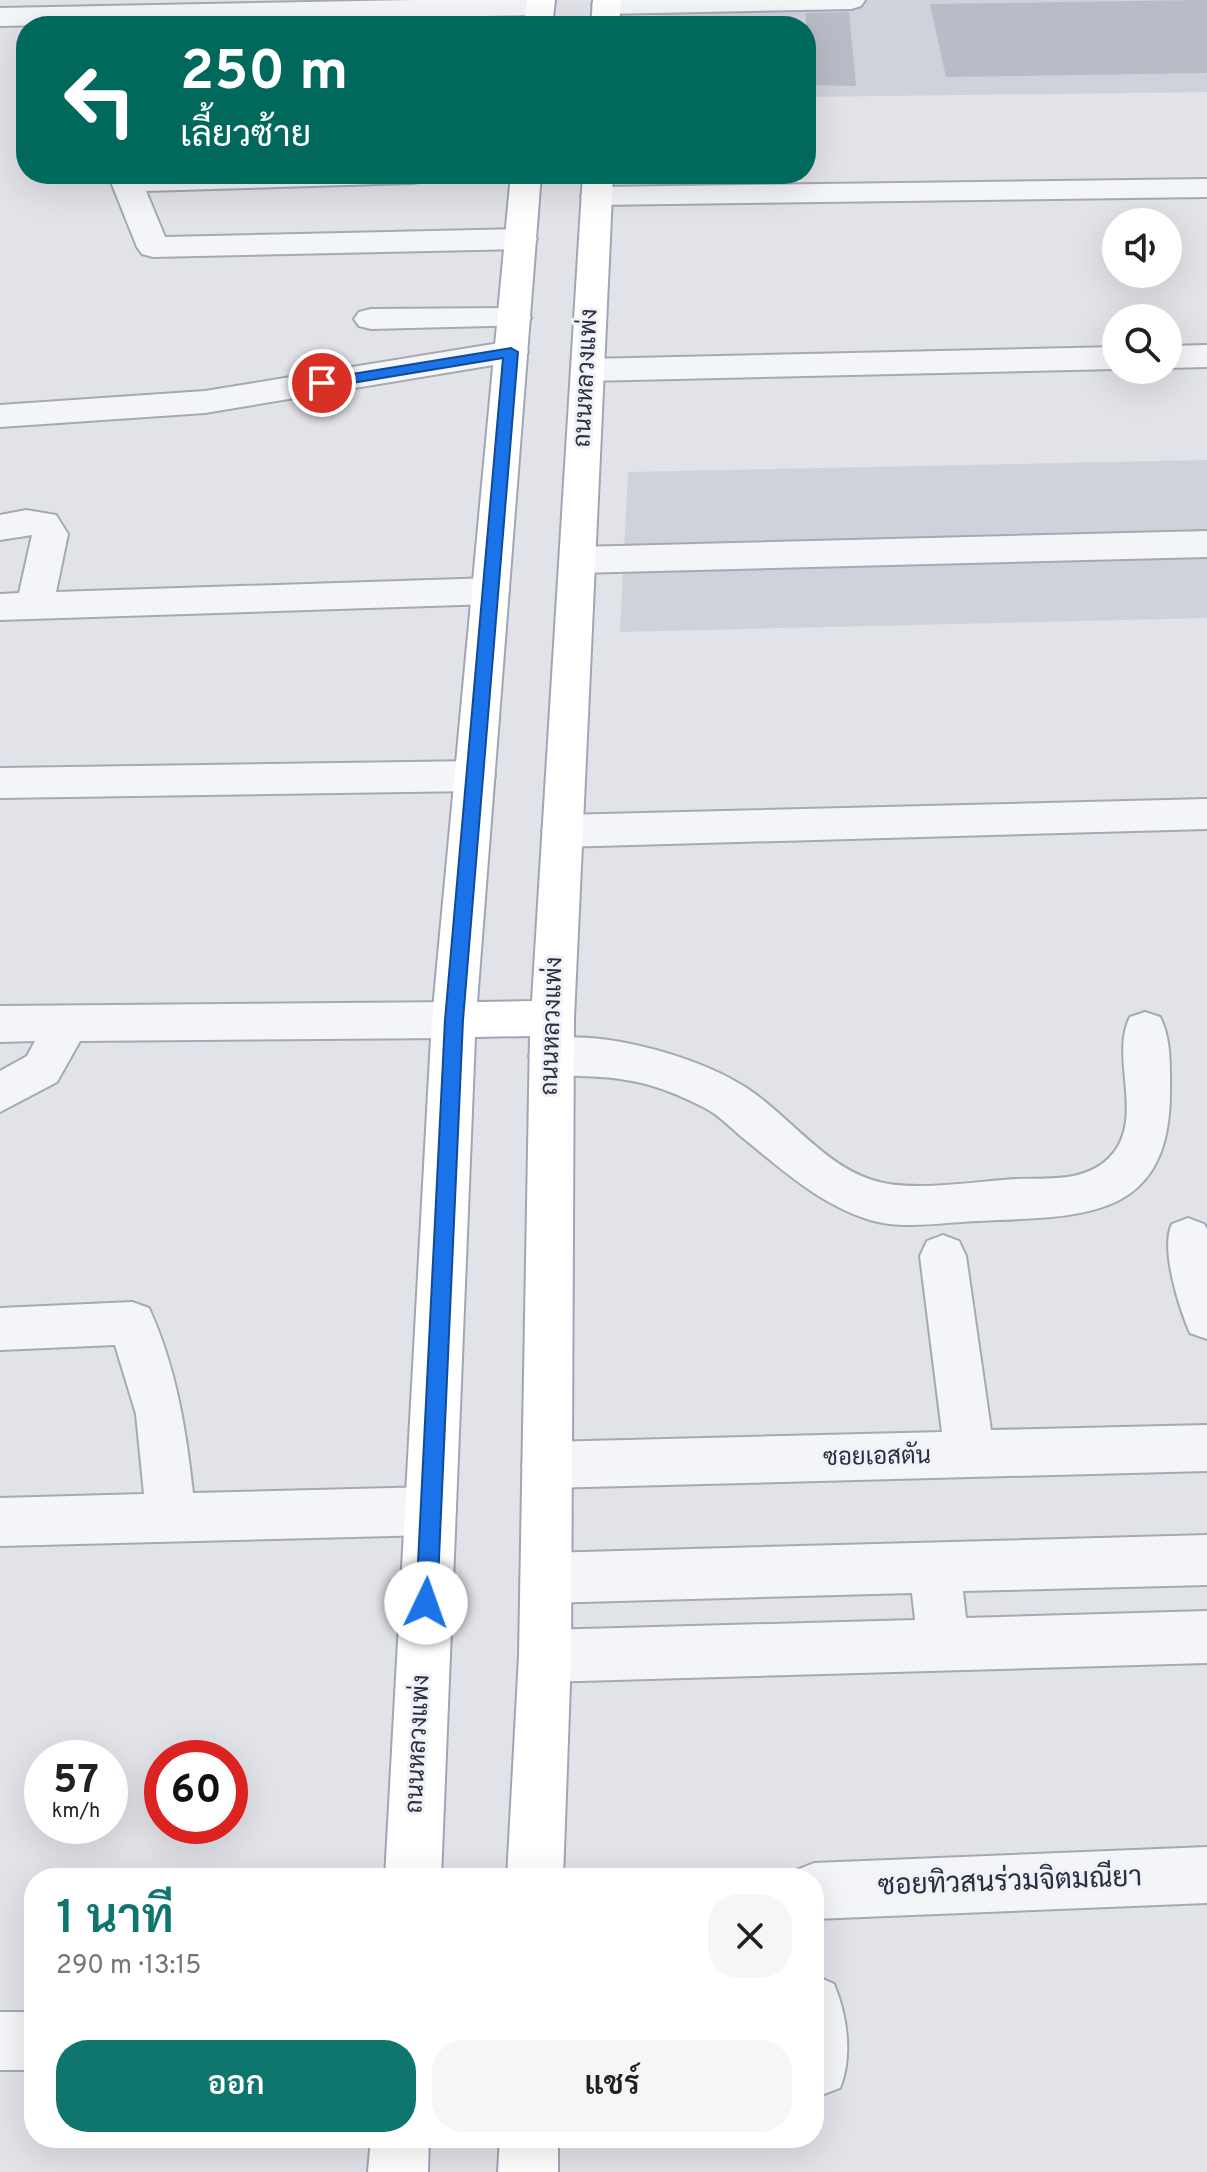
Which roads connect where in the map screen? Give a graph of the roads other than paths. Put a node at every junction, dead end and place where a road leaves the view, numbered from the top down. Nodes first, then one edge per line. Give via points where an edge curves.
1 (851, 0) edge
2 (41, 8) edge
3 (683, 8) edge
4 (606, 10) edge
5 (540, 11) edge
6 (723, 14) edge
7 (0, 17) edge
8 (128, 184) edge
9 (525, 184) edge
10 (598, 185) edge
11 (1207, 188) edge
12 (521, 239) junction
13 (371, 319) dead end
14 (512, 335) junction
15 (1207, 356) edge
16 (1182, 357) edge
17 (1102, 358) edge
18 (588, 370) junction
19 (0, 416) edge
20 (0, 528) edge
21 (1207, 544) edge
22 (578, 560) junction
23 (491, 591) junction
24 (18, 606) edge
25 (475, 776) junction
26 (0, 783) edge
27 (1207, 814) edge
28 (562, 831) junction
29 (454, 1020) junction
30 (0, 1024) edge
31 (67, 1024) junction
32 (1145, 1030) dead end
33 (552, 1037) junction
34 (0, 1093) edge
35 (1188, 1238) dead end
36 (943, 1256) dead end
37 (1207, 1318) edge
38 (0, 1329) edge
39 (1207, 1448) edge
40 (970, 1456) junction
41 (547, 1465) junction
42 (431, 1511) junction
43 (171, 1517) junction
44 (0, 1522) edge
45 (1207, 1560) edge
46 (934, 1568) junction
47 (546, 1578) junction
48 (1207, 1637) edge
49 (944, 1644) junction
50 (545, 1656) junction
51 (413, 1868) edge
52 (535, 1868) edge
53 (1207, 1875) edge
54 (824, 1891) edge
55 (0, 2041) edge
56 (24, 2041) edge
57 (399, 2148) edge
58 (529, 2148) edge
59 (398, 2172) edge
60 (528, 2172) edge

1 - 6 street
2 - 5 street
2 - 7 street
3 - 4 street
3 - 6 street
8 - 12 street via 153,247
9 - 12 main road, ถนนหลวงแพ่ง
10 - 11 street
10 - 18 main road, ถนนหลวงแพ่ง
12 - 14 main road, ถนนหลวงแพ่ง
13 - 14 street
14 - 19 street via 205,402
14 - 23 main road, ถนนหลวงแพ่ง
15 - 16 street
17 - 18 street
18 - 22 main road, ถนนหลวงแพ่ง
20 - 24 street via 13,522 43,524 50,534
21 - 22 street
22 - 28 main road, ถนนหลวงแพ่ง
23 - 24 street
23 - 25 main road, ถนนหลวงแพ่ง
25 - 26 street
25 - 29 main road, ถนนหลวงแพ่ง
27 - 28 street
28 - 33 main road, ถนนหลวงแพ่ง
29 - 31 street
29 - 33 main road
29 - 42 main road, ถนนหลวงแพ่ง
30 - 31 street
31 - 34 street via 42,1069
32 - 33 street via 1150,1118 1138,1155 1123,1177 1077,1196 910,1204 873,1201 833,1185 725,1097 673,1072
33 - 41 main road, ถนนหลวงแพ่ง
35 - 37 street
36 - 40 street
38 - 43 street via 132,1323 160,1414
39 - 40 street, ซอยเอสตัน
40 - 41 street, ซอยเอสตัน
41 - 47 main road, ถนนหลวงแพ่ง
42 - 43 street
42 - 51 main road, ถนนหลวงแพ่ง
43 - 44 street
45 - 46 street
46 - 47 street
46 - 49 street
47 - 50 main road, ถนนหลวงแพ่ง
48 - 49 street
49 - 50 street
50 - 52 main road, ถนนหลวงแพ่ง
53 - 54 street, ซอยทิวสนร่วมจิตมณียา
55 - 56 street
57 - 59 main road
58 - 60 main road

